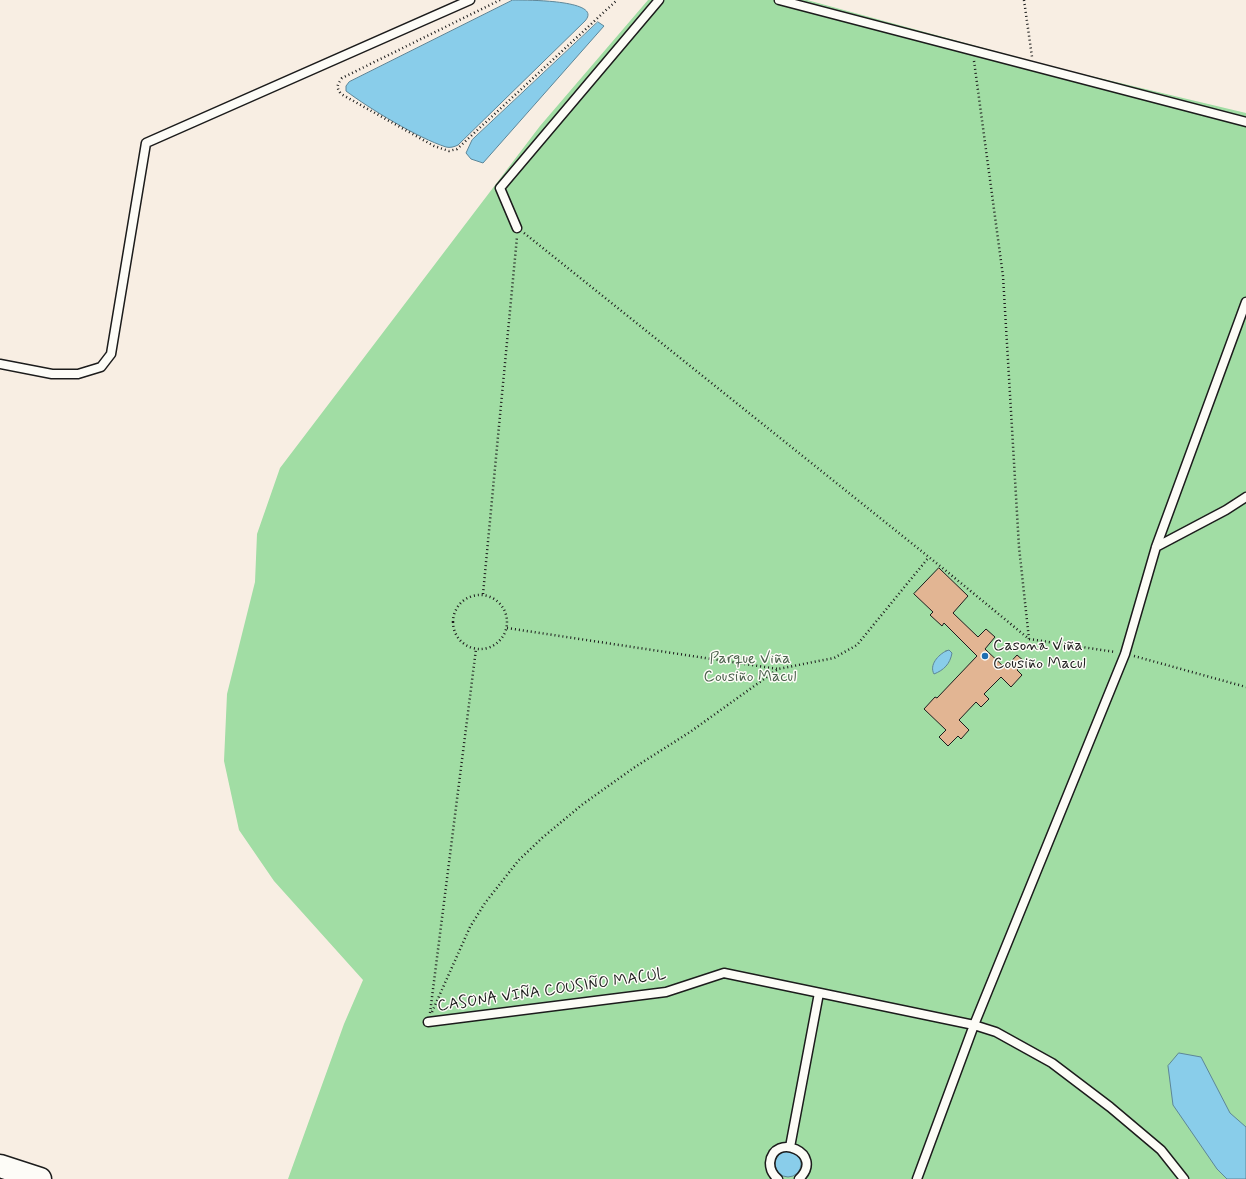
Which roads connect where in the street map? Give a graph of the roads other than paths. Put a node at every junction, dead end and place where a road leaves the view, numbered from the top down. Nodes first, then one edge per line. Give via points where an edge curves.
1 (470, 0) edge
2 (659, 0) edge
3 (779, 0) edge
4 (1246, 122) edge
5 (518, 228) road end
6 (1246, 302) edge
7 (0, 364) edge
8 (1246, 497) edge
9 (1156, 547) junction
10 (819, 993) junction
11 (428, 1022) road end
12 (974, 1025) junction
13 (790, 1147) junction
14 (0, 1166) edge
15 (40, 1179) edge
16 (778, 1179) edge
17 (799, 1179) edge
18 (917, 1179) edge
19 (1184, 1179) edge

1 - 7 lane via 146,143 111,354 101,367 78,374 52,374
2 - 5 lane via 500,188
3 - 4 lane
6 - 9 lane
8 - 9 lane
9 - 12 lane via 1125,654
10 - 11 lane, CASONA VIÑA COUSIÑO MACUL via 724,972 666,992
10 - 12 lane, CASONA VIÑA COUSIÑO MACUL
10 - 13 lane
12 - 18 lane
12 - 19 lane, CASONA VIÑA COUSIÑO MACUL via 996,1032 1052,1063 1161,1150
13 - 16 lane via 781,1148 772,1156 772,1173
13 - 17 lane via 798,1149 805,1158 805,1170
14 - 15 street

